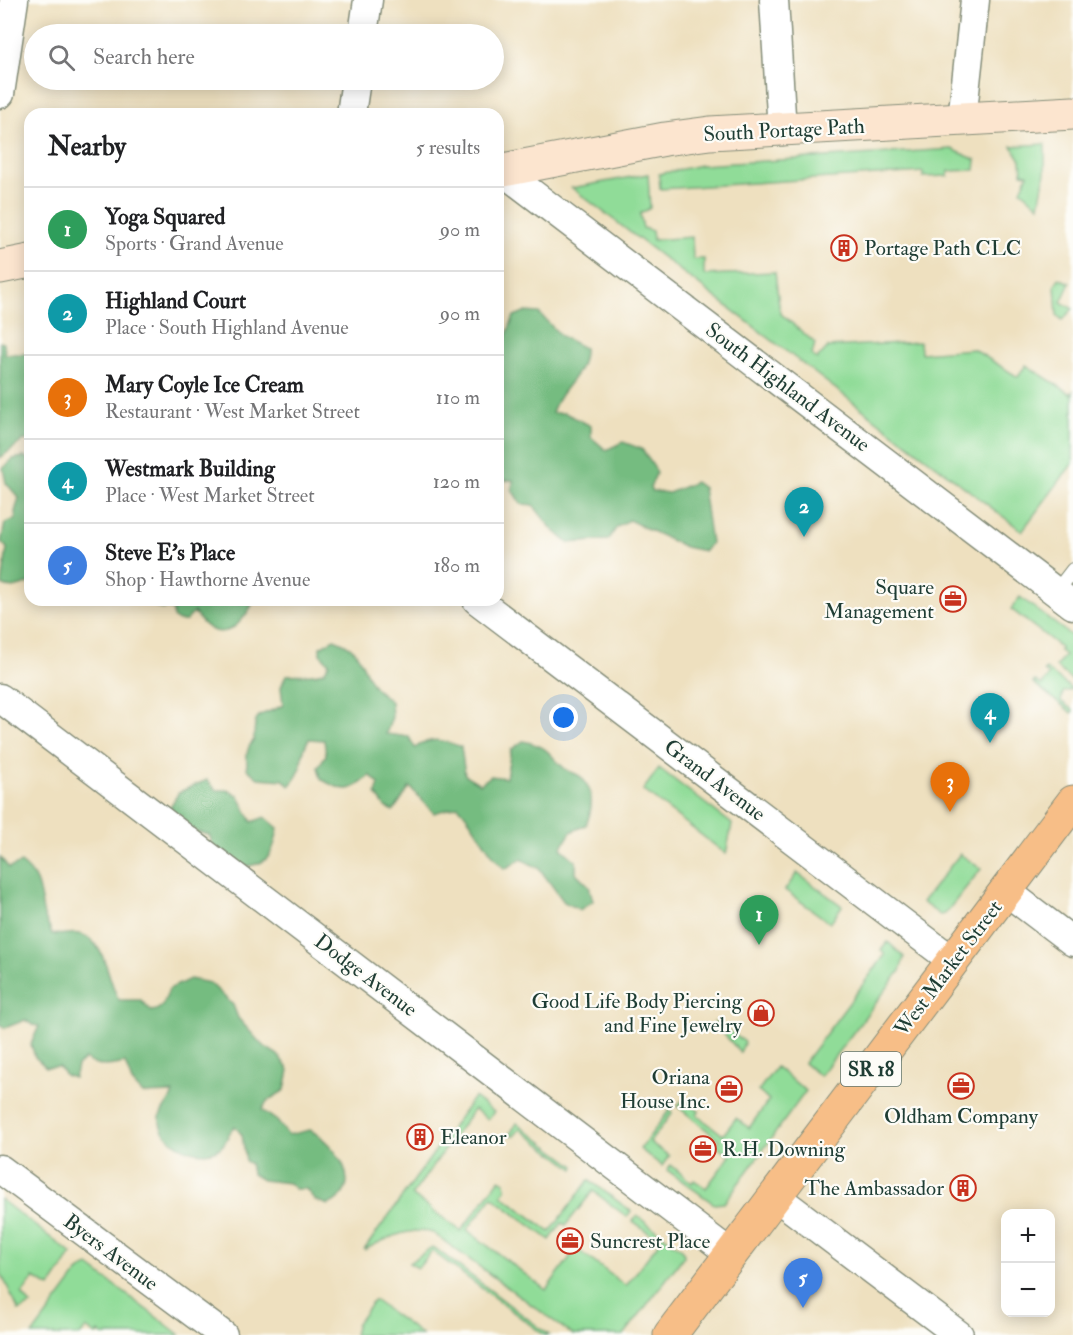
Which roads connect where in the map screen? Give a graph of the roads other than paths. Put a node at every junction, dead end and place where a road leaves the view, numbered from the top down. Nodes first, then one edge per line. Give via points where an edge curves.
1 (14, 0) edge
2 (368, 0) edge
3 (774, 0) edge
4 (975, 0) edge
5 (364, 24) edge
6 (355, 90) edge
7 (0, 94) edge
8 (352, 108) edge
9 (1073, 113) edge
10 (963, 120) junction
11 (782, 130) junction
12 (504, 169) edge
13 (504, 173) edge
14 (24, 262) edge
15 (0, 267) edge
16 (1067, 589) edge
17 (485, 606) edge
18 (0, 698) edge
19 (1073, 802) edge
20 (1006, 891) junction
21 (1073, 942) edge
22 (953, 961) junction
23 (0, 1169) edge
24 (775, 1196) junction
25 (731, 1254) junction
26 (223, 1335) edge
27 (670, 1335) edge
28 (959, 1335) edge

1 - 7 street
2 - 5 street
3 - 11 street
4 - 10 street
6 - 8 street
9 - 10 main road, South Portage Path
10 - 11 main road, South Portage Path
11 - 12 main road, South Portage Path via 665,139
13 - 16 street, South Highland Avenue
14 - 15 main road
17 - 22 street, Grand Avenue
18 - 25 street, Dodge Avenue
19 - 20 main road, West Market Street / SR 18
20 - 21 street
20 - 22 main road, West Market Street / SR 18
22 - 24 main road, West Market Street / SR 18
23 - 26 street, Byers Avenue
24 - 25 main road, West Market Street / SR 18
24 - 28 street
25 - 27 main road, West Market Street / SR 18

